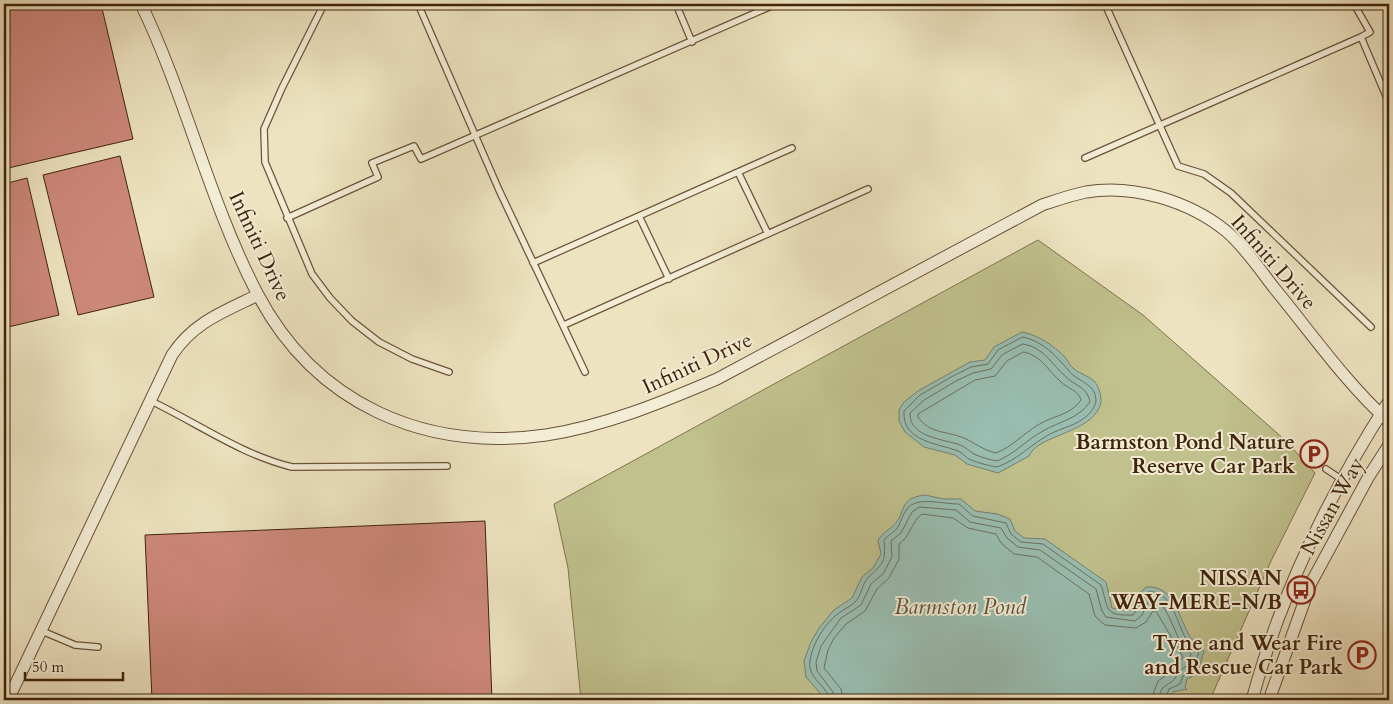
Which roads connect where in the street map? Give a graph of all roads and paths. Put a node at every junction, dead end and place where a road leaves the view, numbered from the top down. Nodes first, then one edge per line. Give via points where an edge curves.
1 (141, 4) edge
2 (324, 4) edge
3 (418, 4) edge
4 (676, 4) edge
5 (776, 4) edge
6 (1105, 4) edge
7 (1354, 4) edge
8 (1361, 37) junction
9 (692, 42) junction
10 (1389, 103) edge
11 (1160, 124) junction
12 (477, 136) junction
13 (792, 148) dead end
14 (1085, 158) dead end
15 (738, 172) junction
16 (868, 189) dead end
17 (639, 216) junction
18 (287, 218) junction
19 (768, 234) junction
20 (533, 263) junction
21 (669, 279) junction
22 (258, 295) junction
23 (564, 326) junction
24 (1370, 327) dead end
25 (449, 372) dead end
26 (585, 372) dead end
27 (151, 401) junction
28 (1389, 401) edge
29 (1385, 418) edge
30 (1389, 445) edge
31 (446, 466) dead end
32 (1326, 469) dead end
33 (1341, 479) junction
34 (42, 631) junction
35 (98, 647) dead end
36 (8, 700) edge
37 (1252, 700) edge
38 (1269, 700) edge

1 - 22 street, Infiniti Drive via 238,254
2 - 18 lane via 264,129 265,162
3 - 12 lane
4 - 9 lane
5 - 9 lane
6 - 11 lane
7 - 8 lane via 1370,32
8 - 10 lane
8 - 11 lane
9 - 12 lane
11 - 14 lane
11 - 24 lane via 1178,166 1204,174 1231,192
12 - 18 lane via 421,159 414,146 372,163 378,177
12 - 20 lane
13 - 15 lane
15 - 17 lane
15 - 19 lane
16 - 19 lane
17 - 20 lane
17 - 21 lane
18 - 25 lane via 312,274 352,321 379,342 412,359
19 - 21 lane
20 - 23 lane
21 - 23 lane
22 - 27 street via 203,322 184,337
22 - 29 street, Infiniti Drive via 283,333 315,370 359,404 417,427 444,433 473,437 525,437 555,433 662,403 717,379 1042,205 1088,192 1134,193 1192,210 1227,232 1357,390
23 - 26 lane
27 - 31 lane via 241,448 292,467
27 - 34 street
28 - 29 street, Nissan Way
29 - 33 street, Nissan Way
30 - 38 street, Nissan Way via 1311,583
32 - 33 lane
33 - 37 street, Nissan Way via 1292,582
34 - 35 lane via 75,645
34 - 36 street

